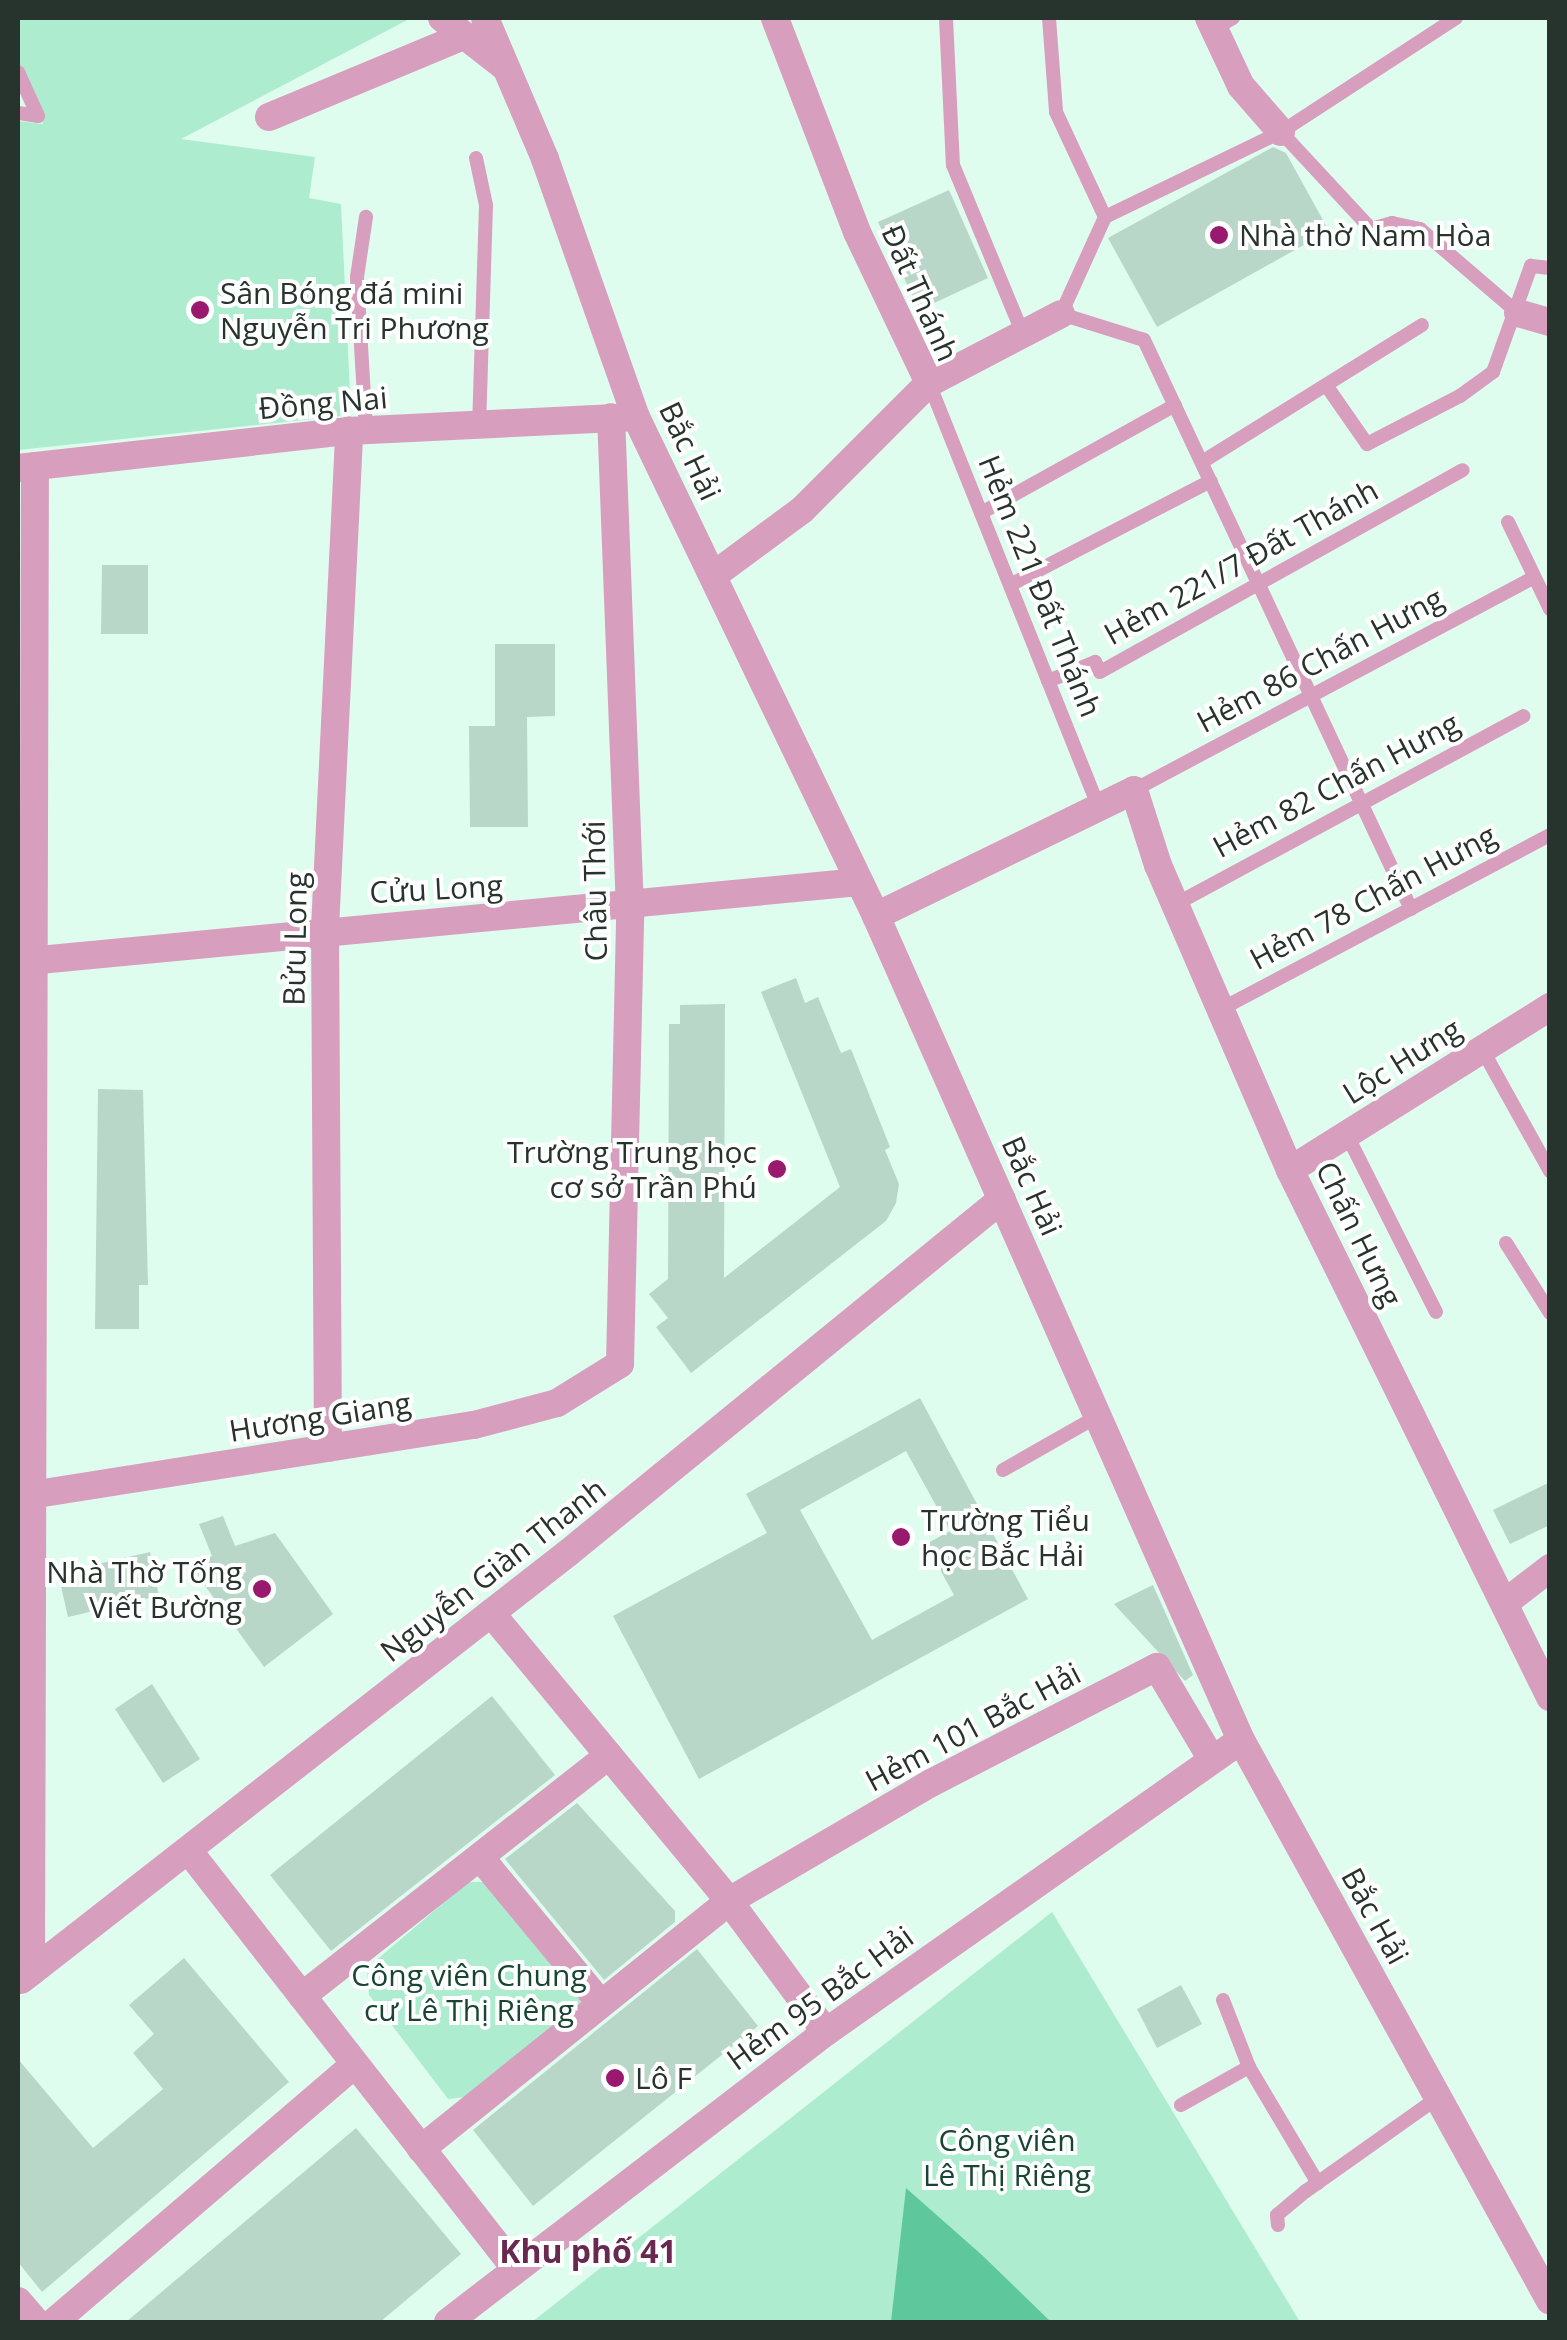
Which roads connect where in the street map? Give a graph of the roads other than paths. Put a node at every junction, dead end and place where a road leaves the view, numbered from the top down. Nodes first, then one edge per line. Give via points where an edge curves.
1 (442, 18) edge
2 (776, 18) edge
3 (946, 18) edge
4 (1049, 18) edge
5 (1456, 18) edge
6 (1218, 22) edge
7 (475, 27) edge
8 (18, 72) edge
9 (18, 113) edge
10 (269, 117) dead end
11 (1281, 132) junction
12 (476, 158) dead end
13 (366, 217) dead end
14 (1105, 217) junction
15 (1550, 268) edge
16 (1061, 314) junction
17 (1518, 314) junction
18 (1550, 322) edge
19 (1422, 325) dead end
20 (1023, 334) junction
21 (929, 382) junction
22 (1326, 385) junction
23 (1176, 405) junction
24 (623, 417) junction
25 (479, 424) junction
26 (358, 431) junction
27 (1202, 462) junction
28 (26, 467) edge
29 (1463, 470) dead end
30 (1212, 481) junction
31 (981, 513) junction
32 (1508, 522) dead end
33 (714, 575) junction
34 (1531, 579) junction
35 (1010, 585) junction
36 (1261, 585) junction
37 (1550, 609) edge
38 (1048, 681) junction
39 (1314, 696) junction
40 (1523, 716) dead end
41 (1134, 790) junction
42 (1363, 800) junction
43 (1099, 809) junction
44 (1550, 836) edge
45 (859, 882) junction
46 (1176, 904) junction
47 (1411, 908) junction
48 (630, 910) junction
49 (876, 916) junction
50 (325, 928) junction
51 (24, 962) edge
52 (1550, 1007) edge
53 (1223, 1008) junction
54 (1482, 1049) junction
55 (1347, 1134) junction
56 (1290, 1170) junction
57 (1550, 1171) edge
58 (1002, 1199) junction
59 (1506, 1243) dead end
60 (1436, 1312) dead end
61 (1550, 1313) edge
62 (620, 1364) joint
63 (1098, 1416) junction
64 (328, 1448) junction
65 (1003, 1470) dead end
66 (24, 1496) edge
67 (1550, 1568) edge
68 (1506, 1602) junction
69 (491, 1613) junction
70 (1550, 1697) edge
71 (1241, 1740) junction
72 (609, 1756) junction
73 (1211, 1758) junction
74 (188, 1850) junction
75 (480, 1856) junction
76 (729, 1900) junction
77 (24, 1977) edge
78 (302, 1996) junction
79 (1223, 2000) dead end
80 (601, 2004) junction
81 (826, 2032) junction
82 (355, 2064) junction
83 (1249, 2067) junction
84 (1438, 2096) junction
85 (1181, 2105) dead end
86 (421, 2149) junction
87 (1318, 2183) junction
88 (1278, 2225) dead end
89 (514, 2267) junction
90 (18, 2301) edge
91 (1550, 2301) edge
92 (36, 2322) edge
93 (54, 2322) edge
94 (448, 2322) edge

1 - 7 street, Bắc Hải
2 - 21 street, Đất Thánh via 857,232
3 - 20 lane via 953,165
4 - 14 lane via 1056,112
5 - 11 lane
6 - 11 street via 1241,86
7 - 10 street
7 - 24 street, Bắc Hải via 510,71
8 - 9 lane via 38,116
11 - 14 lane
11 - 17 lane via 1371,229 1392,223 1420,230
12 - 25 lane via 486,205
13 - 26 lane via 357,277
14 - 16 lane
15 - 17 lane via 1531,266
16 - 20 street
16 - 23 lane via 1144,340
17 - 18 street
17 - 22 lane via 1493,372 1367,444
19 - 22 lane
20 - 21 street
21 - 31 lane, Hẻm 221 Đất Thánh
21 - 33 street, Đất Thánh via 802,510
22 - 27 lane
23 - 27 lane
23 - 31 lane
24 - 25 street, Đồng Nai
24 - 33 street, Bắc Hải
24 - 48 street, Châu Thới
25 - 26 street, Đồng Nai
26 - 28 street, Đồng Nai
26 - 50 street, Bửu Long
27 - 30 lane
28 - 51 street
29 - 36 lane, Hẻm 221/7 Đất Thánh
30 - 35 lane
30 - 36 lane
31 - 35 lane, Hẻm 221 Đất Thánh
32 - 34 lane
33 - 45 street, Bắc Hải
34 - 37 lane
34 - 39 lane, Hẻm 86 Chấn Hưng
35 - 38 lane, Hẻm 221 Đất Thánh
36 - 38 lane, Hẻm 221/7 Đất Thánh via 1100,672 1095,662
36 - 39 lane
38 - 43 lane, Hẻm 221 Đất Thánh
39 - 41 lane, Hẻm 86 Chấn Hưng
39 - 42 lane
40 - 42 lane, Hẻm 82 Chấn Hưng
41 - 43 street
41 - 46 street, Chấn Hưng
42 - 46 lane, Hẻm 82 Chấn Hưng
42 - 47 lane
43 - 49 street
44 - 47 lane, Hẻm 78 Chấn Hưng
45 - 48 street, Cửu Long
45 - 49 street, Bắc Hải
46 - 53 street, Chấn Hưng
47 - 53 lane, Hẻm 78 Chấn Hưng
48 - 50 street, Cửu Long
48 - 62 street, Châu Thới
49 - 58 street, Bắc Hải
50 - 51 street, Cửu Long
50 - 64 street, Bửu Long
51 - 66 street
52 - 54 street, Lộc Hưng
53 - 56 street, Chấn Hưng
54 - 55 street, Lộc Hưng
54 - 57 lane
55 - 56 street, Lộc Hưng
55 - 60 lane
56 - 68 street, Chấn Hưng
58 - 63 street, Bắc Hải
58 - 69 street, Nguyễn Giàn Thanh
59 - 61 lane
62 - 64 street, Hương Giang via 556,1403
63 - 65 lane
63 - 71 street, Bắc Hải
64 - 66 street, Hương Giang
66 - 77 street
67 - 68 street
68 - 70 street, Chấn Hưng
69 - 72 street
69 - 74 street, Nguyễn Giàn Thanh
71 - 73 street, Hẻm 95 Bắc Hải
71 - 84 street, Bắc Hải
72 - 75 street
72 - 76 street
73 - 76 street, Hẻm 101 Bắc Hải via 1157,1667 931,1783
73 - 81 street, Hẻm 95 Bắc Hải
74 - 77 street, Nguyễn Giàn Thanh
74 - 78 street
75 - 78 street
75 - 80 street
76 - 80 street
76 - 81 street
78 - 82 street
79 - 83 lane
80 - 86 street
81 - 89 street, Hẻm 95 Bắc Hải
82 - 86 street
82 - 93 street
83 - 85 lane
83 - 87 lane
84 - 87 lane
84 - 91 street, Bắc Hải
86 - 89 street
87 - 88 lane via 1277,2215
89 - 94 street, Hẻm 95 Bắc Hải
90 - 92 street

